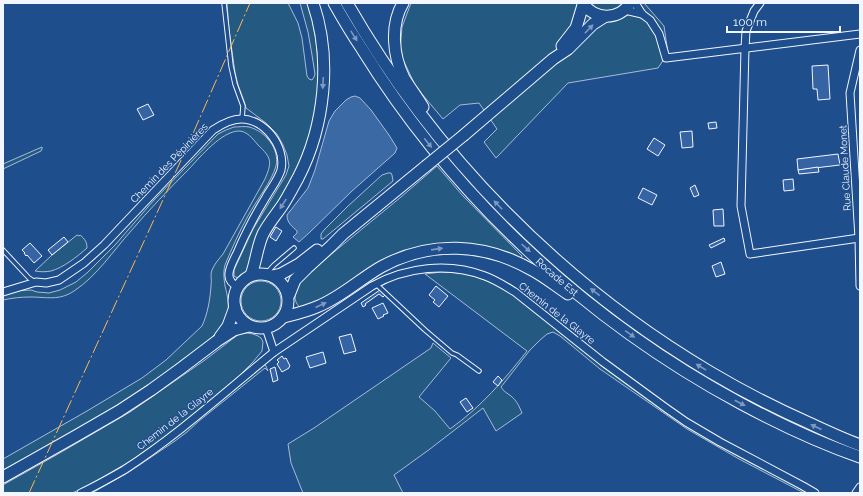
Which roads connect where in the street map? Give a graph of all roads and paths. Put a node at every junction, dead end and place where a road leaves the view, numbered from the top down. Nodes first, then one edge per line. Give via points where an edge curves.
1 (224, 3) edge
2 (313, 3) edge
3 (334, 3) edge
4 (347, 3) edge
5 (403, 3) edge
6 (635, 3) edge
7 (760, 3) edge
8 (583, 4) edge
9 (627, 7) edge
10 (642, 14) junction
11 (604, 17) junction
12 (860, 34) edge
13 (745, 48) junction
14 (860, 50) edge
15 (552, 59) junction
16 (242, 119) junction
17 (426, 121) junction
18 (343, 234) junction
19 (859, 238) junction
20 (294, 248) dead end
21 (3, 250) edge
22 (251, 275) junction
23 (269, 275) junction
24 (36, 282) junction
25 (376, 284) junction
26 (860, 286) edge
27 (238, 287) junction
28 (3, 292) edge
29 (288, 295) junction
30 (234, 307) junction
31 (599, 310) junction
32 (284, 317) junction
33 (249, 326) junction
34 (266, 328) junction
35 (217, 341) junction
36 (274, 352) junction
37 (479, 371) dead end
38 (856, 443) edge
39 (860, 457) edge
40 (3, 477) edge
41 (860, 487) edge
42 (81, 493) edge
43 (815, 493) edge
44 (856, 493) edge

1 - 16 lane via 234,84 243,106
2 -> 22 main road via 321,35 324,77 317,128 299,177 263,235
3 -> 31 main road, Rocade Est via 373,68 400,106 463,184 519,242
4 - 17 main road, Rocade Est via 384,63
5 - 17 main road via 395,22 396,54 405,78 425,110
6 - 10 street
7 - 13 street via 746,32
8 - 11 main road via 592,13
8 - 15 main road via 576,28
9 - 10 street via 630,11
9 - 11 main road via 618,14
10 - 13 street via 660,34 666,58
15 -> 11 main road via 568,49 593,24
12 - 13 street
13 - 19 street via 741,206 750,254
14 - 19 street, Rue Claude Monet via 850,93
15 - 18 main road, bridge
16 - 24 street, Chemin des Pépinières via 228,121 214,130 84,264 59,280
16 - 27 street via 254,122 266,130 277,144 282,160 278,177 254,217 232,264 230,281
38 -> 17 main road, Rocade Est via 774,408 688,359 635,324 593,292 521,228 471,176
18 - 23 main road via 287,271
18 - 29 main road via 295,280
19 - 26 street, Rue Claude Monet
20 - 23 lane via 274,265
21 - 24 lane via 29,278
22 - 23 main road
22 - 27 main road
23 - 29 main road via 280,280
24 - 28 street, Chemin des Pépinières
25 - 36 street, Chemin de la Glayre
25 - 37 lane via 430,335
25 - 43 street, Chemin de la Glayre via 405,273 438,268 470,272 493,280 507,287 671,412 720,442
27 - 30 main road
29 - 32 main road via 288,310
30 - 33 main road via 242,321
30 - 35 main road via 228,326
32 -> 31 main road via 325,303 396,260 428,250 457,248 484,251 515,261 549,280 582,305
31 -> 39 main road, Rocade Est via 629,334 720,392 769,418
32 - 34 main road
33 - 34 main road
33 - 35 main road via 234,330
34 - 36 street
35 - 40 main road via 119,411
36 - 42 street, Chemin de la Glayre via 163,442 125,469
41 - 44 street

